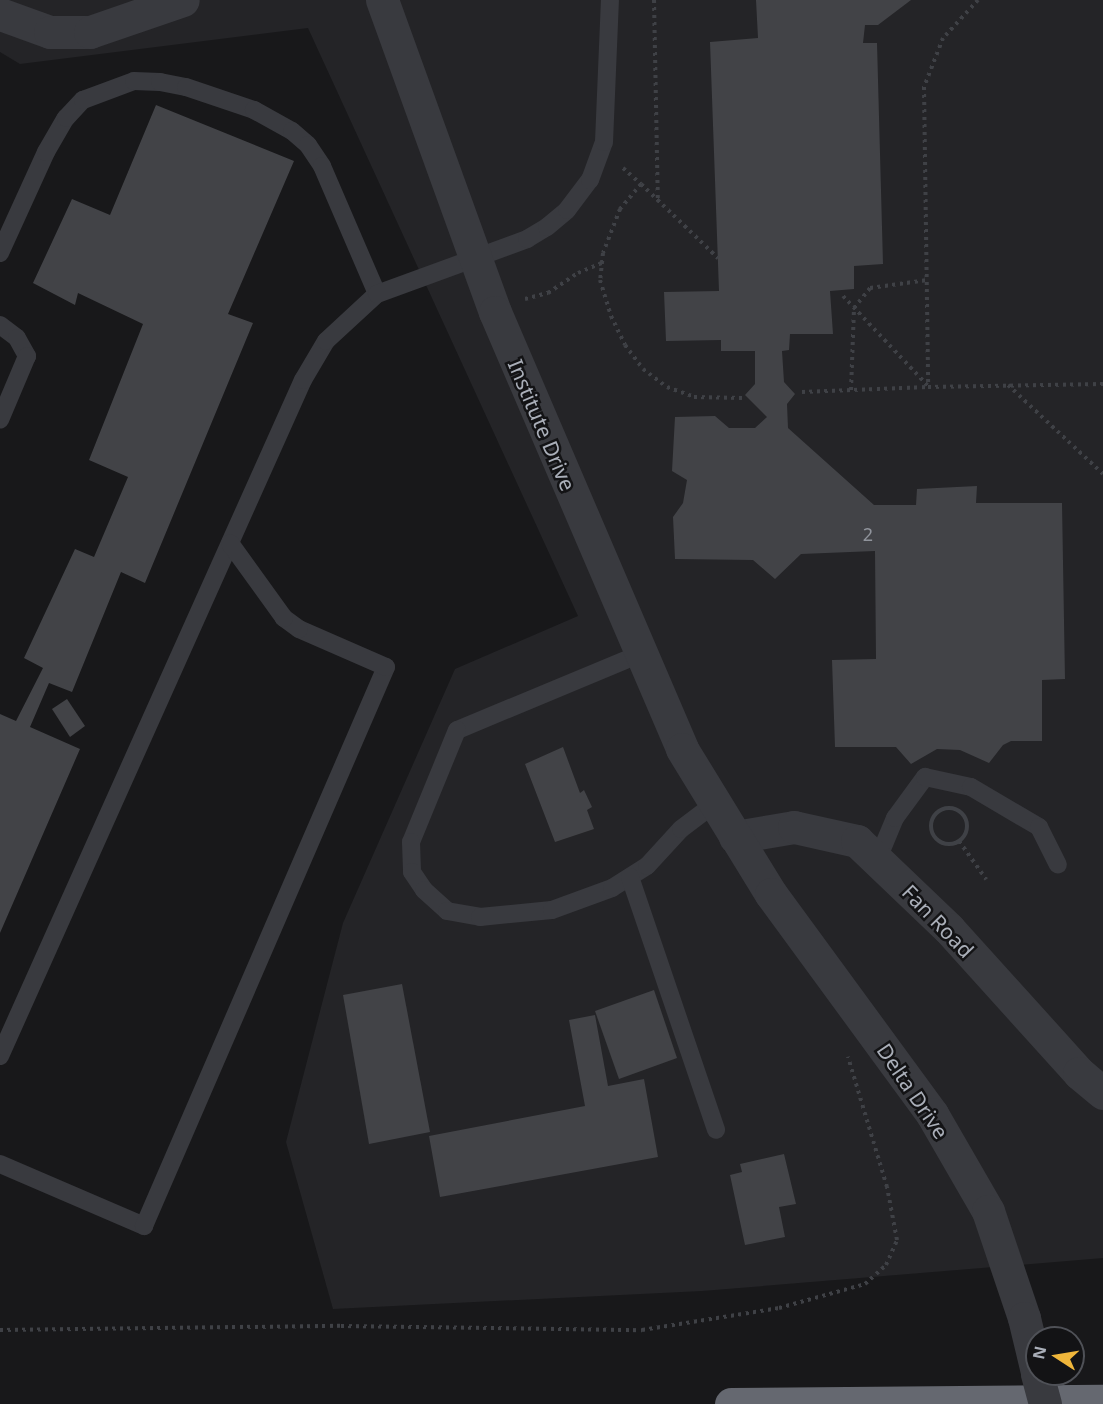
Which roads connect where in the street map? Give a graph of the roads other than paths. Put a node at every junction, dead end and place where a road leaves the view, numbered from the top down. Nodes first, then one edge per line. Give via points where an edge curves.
1 (183, 0) edge
2 (382, 0) edge
3 (610, 0) edge
4 (0, 14) edge
5 (0, 253) edge
6 (476, 258) junction
7 (377, 294) junction
8 (0, 325) edge
9 (0, 420) edge
10 (230, 543) junction
11 (640, 654) junction
12 (714, 804) junction
13 (735, 837) junction
14 (878, 861) junction
15 (1058, 866) dead end
16 (630, 877) junction
17 (0, 1056) edge
18 (1103, 1093) edge
19 (716, 1130) dead end
20 (0, 1164) edge
21 (1026, 1326) edge
22 (1040, 1386) edge
23 (1103, 1401) edge
24 (731, 1404) edge
25 (1045, 1404) edge

1 - 4 street via 90,32 50,32
2 - 6 street, Institute Drive
3 - 6 lane via 604,142 590,180 567,210 547,227 505,249
5 - 7 lane via 46,152 66,118 83,100 134,81 160,82 254,110 292,131 308,146 322,166
6 - 7 lane
6 - 11 street, Institute Drive via 499,322
7 - 10 lane via 326,341 303,380
8 - 9 lane via 18,338 27,356
10 - 17 lane
10 - 20 lane via 284,618 298,629 386,667 144,1226
11 - 12 street, Institute Drive via 682,749
11 - 16 lane via 457,730 411,842 412,872 424,890 447,911 480,917 552,910 612,888
12 - 13 street, Institute Drive
12 - 16 lane
13 - 14 street, Fan Road via 794,827 857,841
13 - 21 street, Delta Drive via 771,894 932,1114 988,1211
14 - 15 lane via 895,818 925,777 971,787 1039,827
14 - 18 street, Fan Road via 949,929 1079,1073
16 - 19 lane
22 - 25 street, Delta Drive, bridge
23 - 24 highway

